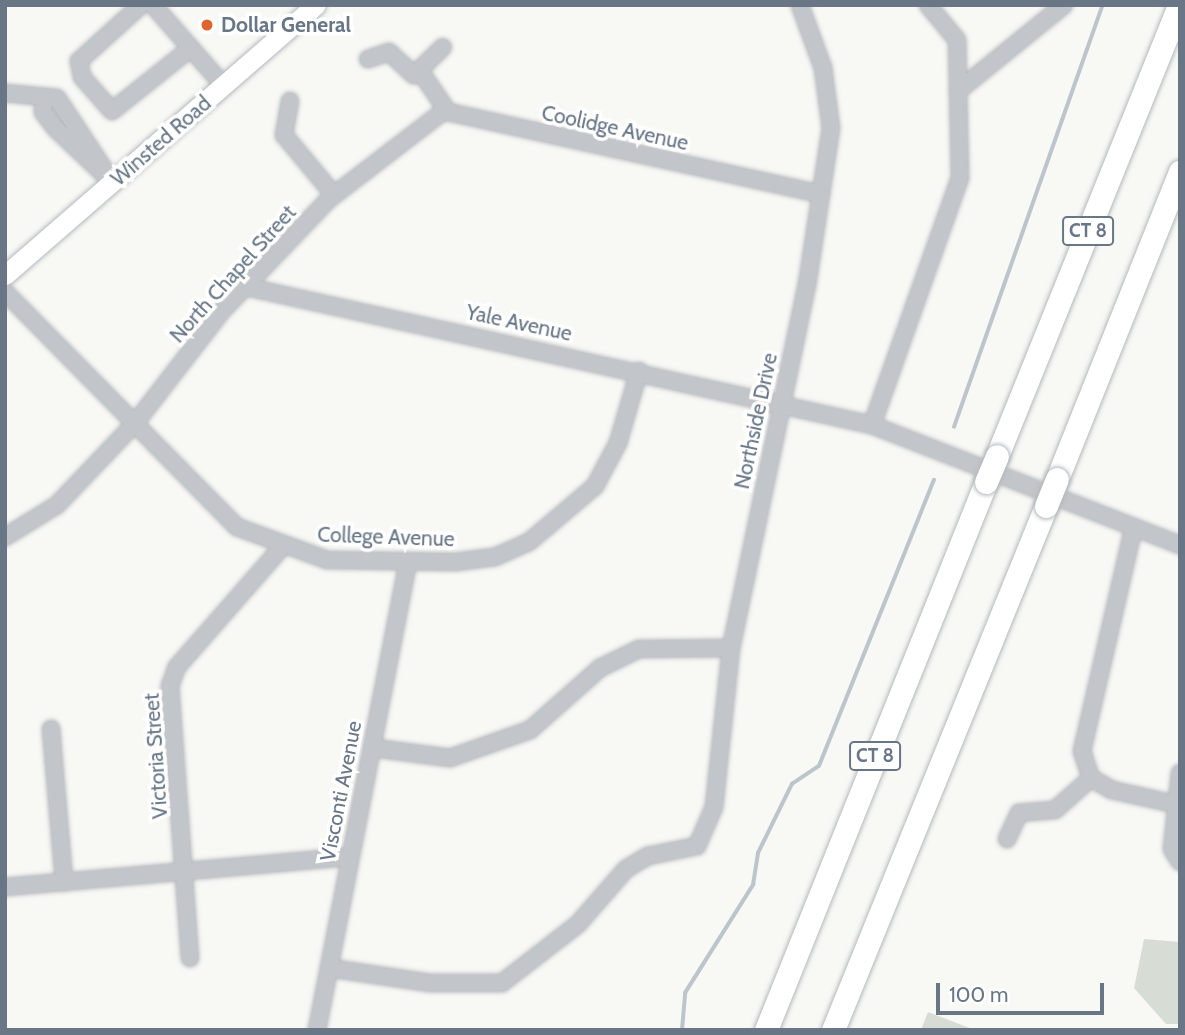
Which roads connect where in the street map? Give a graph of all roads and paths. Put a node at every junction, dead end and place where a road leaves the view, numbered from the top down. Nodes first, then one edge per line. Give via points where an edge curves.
1 (141, 5) edge
2 (153, 5) edge
3 (316, 5) edge
4 (800, 5) edge
5 (928, 5) edge
6 (1064, 5) edge
7 (1178, 5) edge
8 (443, 47) dead end
9 (191, 48) junction
10 (368, 59) dead end
11 (421, 71) junction
12 (224, 86) junction
13 (958, 91) junction
14 (5, 93) edge
15 (290, 102) dead end
16 (445, 110) junction
17 (1180, 172) edge
18 (113, 183) junction
19 (821, 194) junction
20 (334, 195) junction
21 (5, 275) edge
22 (247, 287) junction
23 (5, 292) edge
24 (639, 371) junction
25 (782, 400) junction
26 (136, 422) junction
27 (872, 425) junction
28 (1133, 530) junction
29 (5, 537) edge
30 (1180, 545) edge
31 (281, 548) junction
32 (408, 562) junction
33 (730, 648) junction
34 (51, 729) dead end
35 (374, 748) junction
36 (1180, 772) edge
37 (1091, 778) junction
38 (1174, 804) junction
39 (1007, 839) dead end
40 (348, 857) junction
41 (1180, 862) edge
42 (186, 872) junction
43 (64, 882) junction
44 (5, 887) edge
45 (190, 958) dead end
46 (329, 968) junction
47 (317, 1030) edge
48 (765, 1030) edge
49 (833, 1030) edge

1 - 9 street via 79,61 82,77 112,111
2 - 9 street
3 - 12 main road, Winsted Road
4 - 19 street, Northside Drive via 823,68 831,128
5 - 13 street via 957,40
6 - 13 street
7 - 48 highway, CT 8, bridge
8 - 11 street
9 - 12 street
10 - 11 street via 388,52 409,75
11 - 16 street
12 - 18 main road, Winsted Road
13 - 27 street via 961,178
14 - 18 street via 44,97 43,112 55,128
15 - 20 street via 284,135
16 - 19 street, Coolidge Avenue
16 - 20 street, North Chapel Street
17 - 49 highway, bridge
18 - 21 main road, Winsted Road
19 - 25 street, Northside Drive
20 - 22 street, North Chapel Street
22 - 24 street, Yale Avenue
22 - 26 street, North Chapel Street
23 - 26 street, College Avenue
24 - 25 street, Yale Avenue
24 - 32 street, College Avenue via 618,443 595,486 564,518 495,557
25 - 27 street, Yale Avenue
25 - 33 street, Northside Drive
26 - 29 street, North Chapel Street via 58,505
26 - 31 street, College Avenue via 237,527
27 - 28 street, Yale Avenue
28 - 30 street, Yale Avenue
28 - 37 street via 1087,718 1082,751
31 - 32 street, College Avenue via 327,559
31 - 42 street, Victoria Street via 177,667 170,686
32 - 35 street, Visconti Avenue via 383,667
33 - 35 street via 639,649 600,668 530,730 450,758
33 - 46 street, Northside Drive via 714,807 697,846 648,856 626,869 578,924 502,983 431,983
34 - 43 street
35 - 40 street, Visconti Avenue
36 - 38 street
37 - 38 street via 1112,790
37 - 39 street via 1055,810 1019,813
38 - 41 street via 1172,849
40 - 42 street
40 - 46 street, Visconti Avenue
42 - 43 street
42 - 45 street, Victoria Street
43 - 44 street
46 - 47 street, Visconti Avenue

